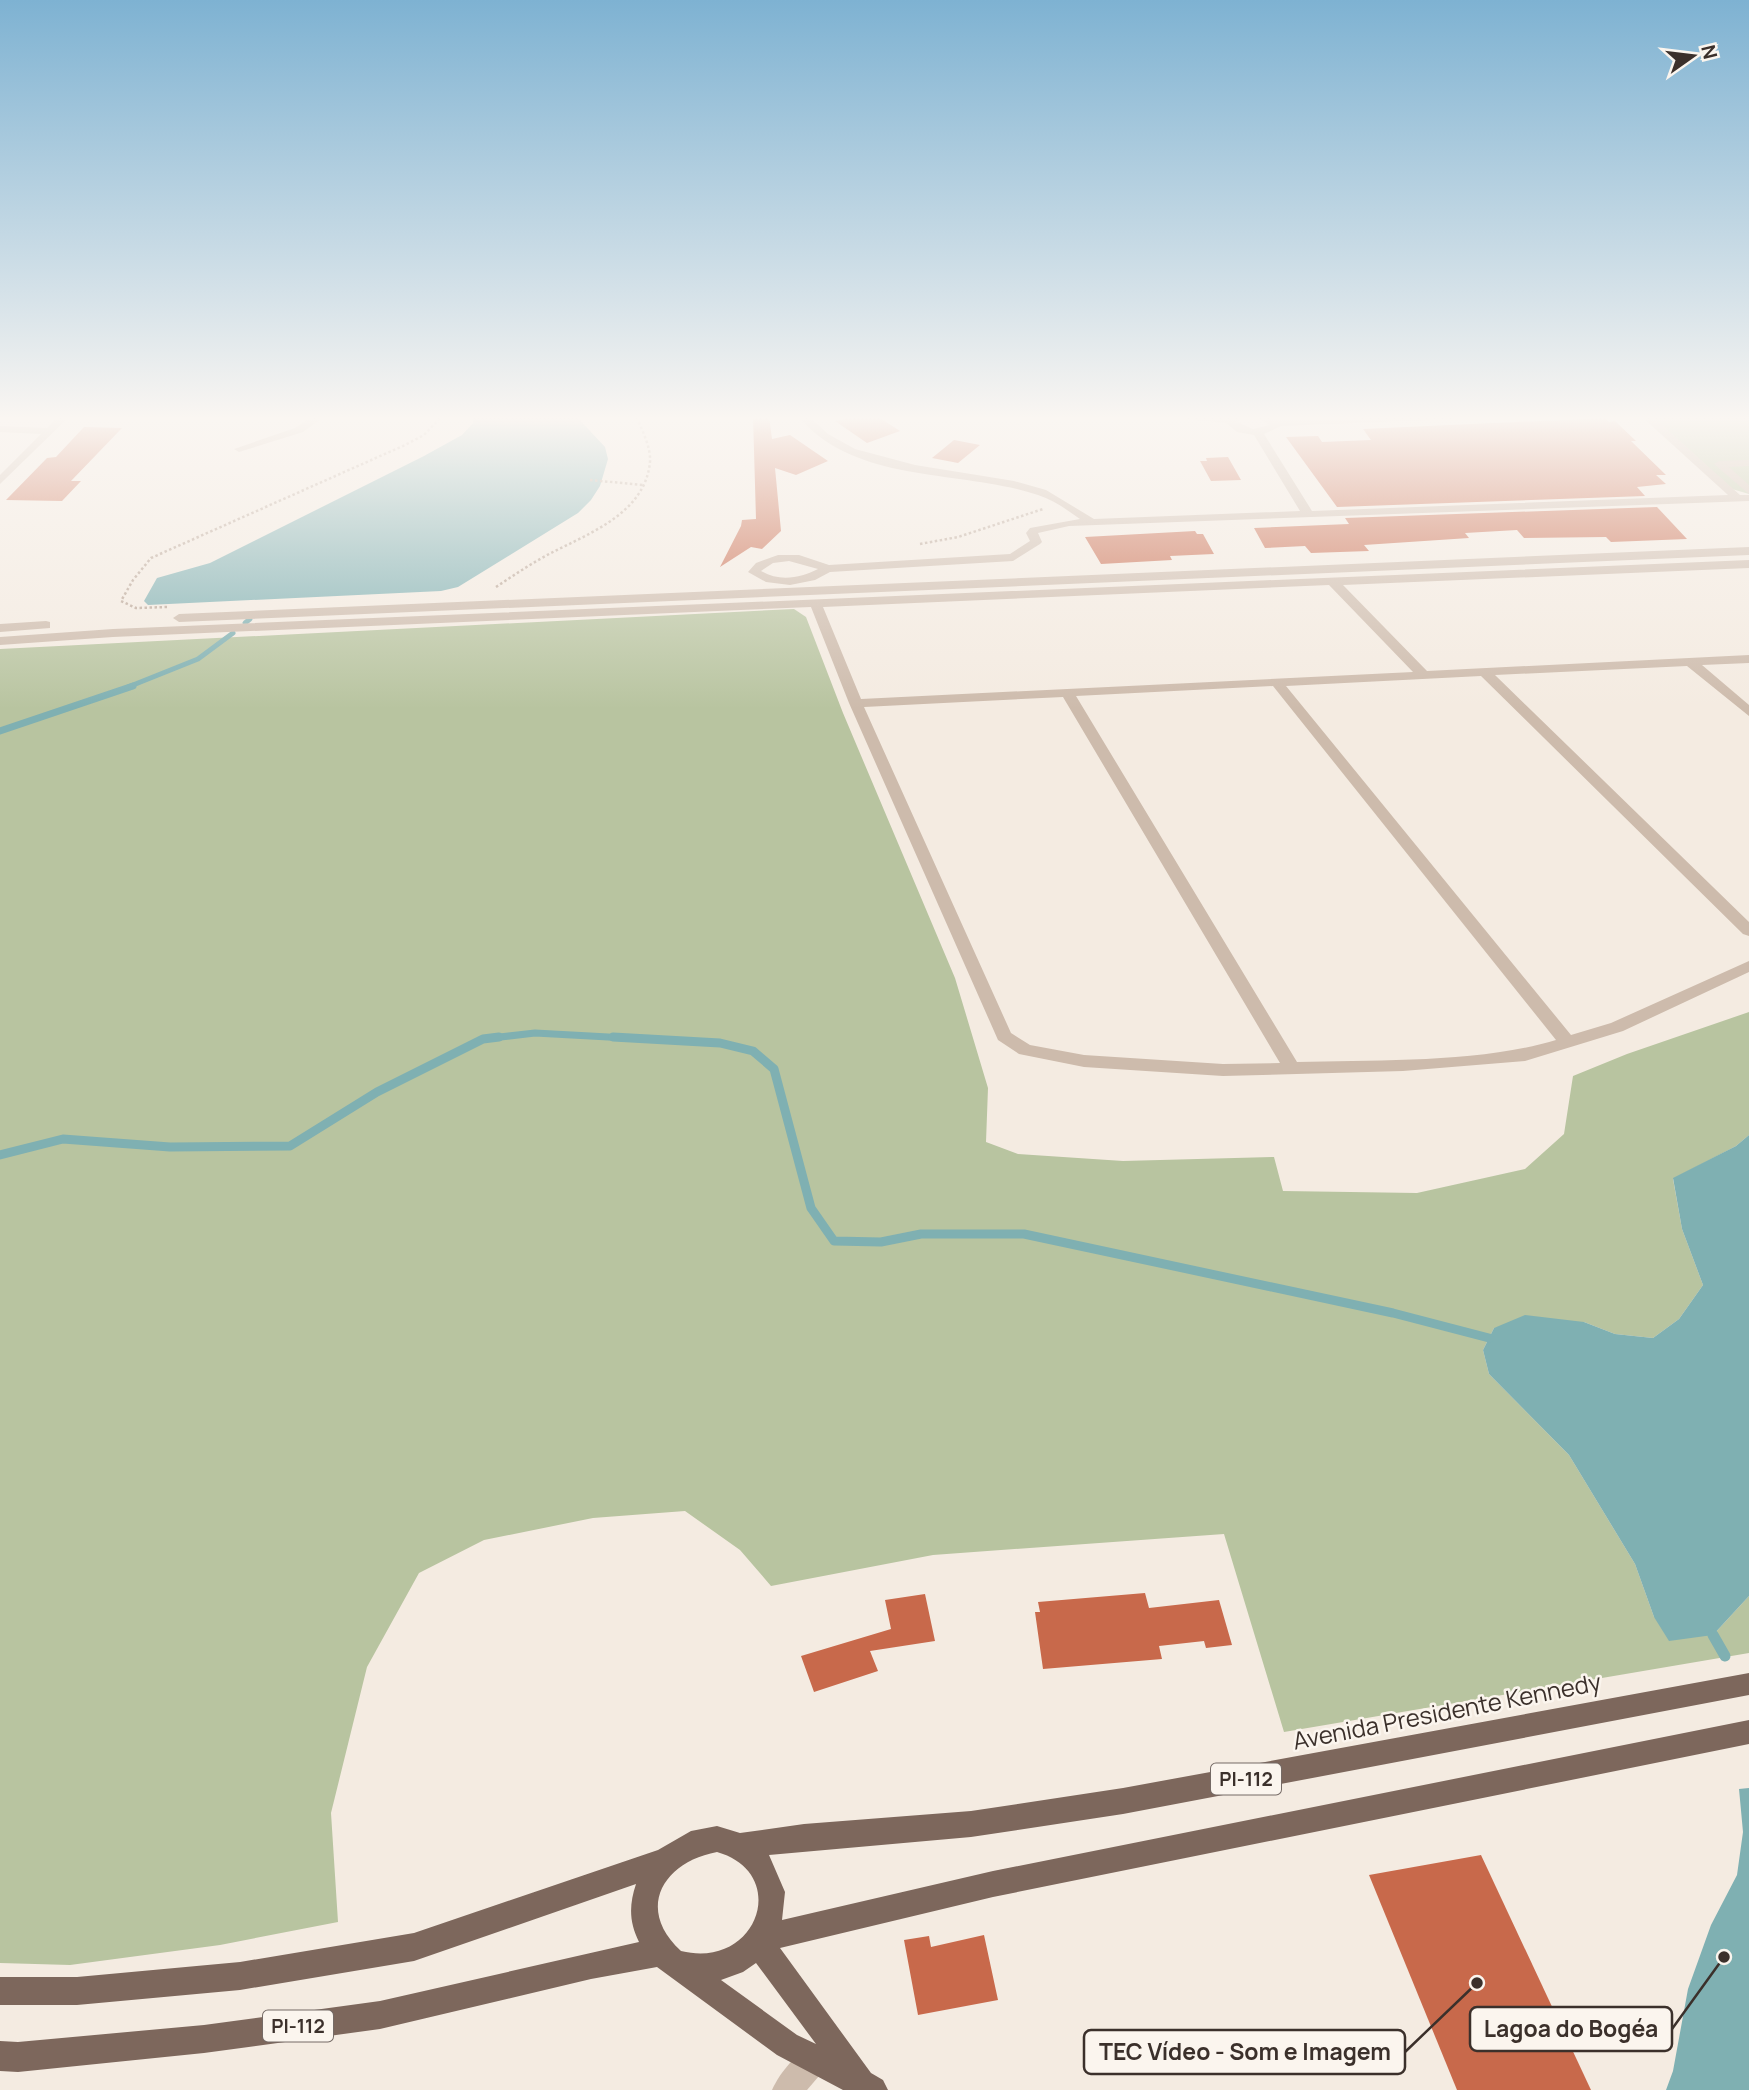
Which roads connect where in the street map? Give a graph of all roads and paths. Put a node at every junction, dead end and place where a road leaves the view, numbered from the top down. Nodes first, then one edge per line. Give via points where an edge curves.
1 (251, 514) edge
2 (621, 514) edge
3 (1030, 514) edge
4 (1079, 514) edge
5 (1308, 514) joint
6 (1321, 514) edge
7 (1093, 523) junction
8 (911, 545) dead end
9 (1749, 551) edge
10 (1749, 564) edge
11 (827, 569) junction
12 (1333, 582) junction
13 (491, 590) dead end
14 (836, 597) junction
15 (756, 600) junction
16 (816, 604) junction
17 (179, 607) dead end
18 (0, 628) edge
19 (31, 632) junction
20 (0, 641) edge
21 (1749, 659) edge
22 (1690, 662) junction
23 (1484, 672) junction
24 (1423, 674) junction
25 (1276, 682) junction
26 (1067, 692) junction
27 (856, 702) junction
28 (1749, 712) edge
29 (1749, 931) edge
30 (1749, 966) edge
31 (1567, 1042) junction
32 (1292, 1068) junction
33 (1749, 1684) edge
34 (1749, 1732) edge
35 (738, 1846) junction
36 (662, 1862) junction
37 (759, 1940) junction
38 (668, 1958) junction
39 (0, 1991) edge
40 (0, 2056) edge
41 (815, 2059) junction
42 (867, 2086) edge
43 (787, 2090) edge

1 - 17 path via 151,558 121,601 138,609
2 - 13 path
3 - 8 path via 958,537
4 - 7 street
5 - 6 street
5 - 7 street
7 - 11 street via 1063,523 1034,530 1036,542 1013,557
9 - 14 street
10 - 12 street
11 - 11 street via 798,559 772,559 754,572 762,579 784,581
12 - 14 street
12 - 24 street
14 - 15 street
14 - 16 street
15 - 16 street
15 - 19 street
16 - 27 street
18 - 19 street
19 - 20 street
21 - 22 street
22 - 23 street
22 - 28 street
23 - 24 street
23 - 29 street
24 - 25 street
25 - 26 street
25 - 31 street
26 - 27 street
26 - 32 street
27 - 32 street via 1004,1036 1025,1051 1084,1061 1223,1070
30 - 31 street via 1617,1027
31 - 32 street via 1525,1055
33 - 35 main road, Avenida Presidente Kennedy / PI-112 via 1123,1801 971,1824
34 - 37 main road, PI-112 via 993,1884
35 - 36 main road, PI-112 via 716,1840 692,1843
35 - 37 main road via 756,1857 768,1877 772,1905
36 - 38 main road via 647,1887 643,1915 652,1942
36 - 39 main road, PI-112 via 414,1947 240,1976 77,1991
37 - 38 main road, PI-112 via 744,1956 718,1968 689,1968
37 - 42 main road
38 - 40 main road, PI-112 / PI-112 via 592,1965 380,2015 204,2039
38 - 41 main road via 787,2045
41 - 42 main road
41 - 43 street

